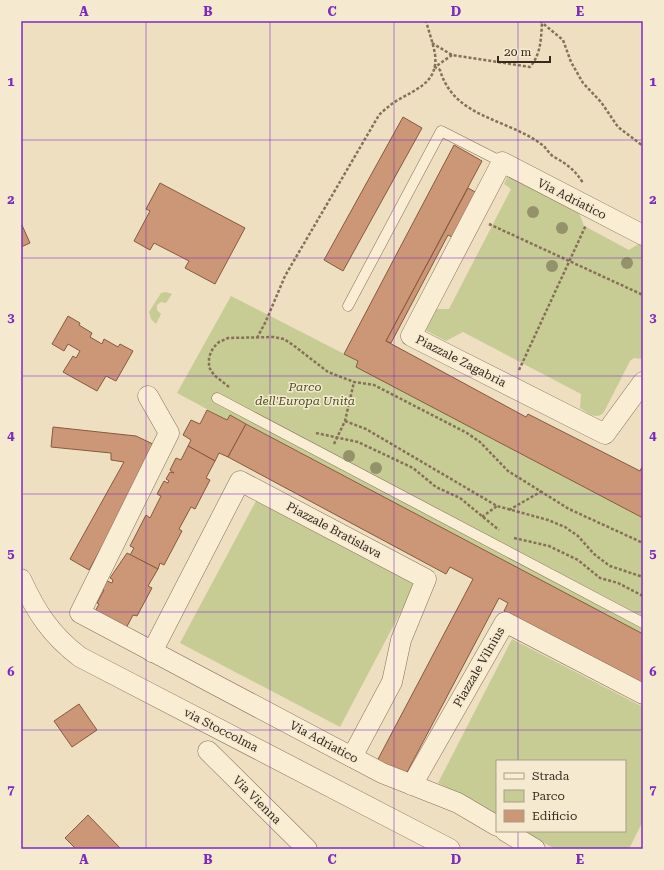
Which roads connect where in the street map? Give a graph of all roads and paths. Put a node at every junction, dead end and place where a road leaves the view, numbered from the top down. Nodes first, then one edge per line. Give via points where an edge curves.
1 (426, 21) edge
2 (541, 22) edge
3 (432, 42) junction
4 (452, 55) junction
5 (435, 67) junction
6 (643, 146) edge
7 (502, 162) junction
8 (585, 186) dead end
9 (593, 210) junction
10 (473, 217) junction
11 (643, 235) edge
12 (569, 261) junction
13 (643, 295) edge
14 (348, 306) dead end
15 (257, 338) junction
16 (354, 382) junction
17 (643, 382) edge
18 (511, 386) junction
19 (235, 392) dead end
20 (148, 396) dead end
21 (217, 398) dead end
22 (345, 421) junction
23 (309, 431) dead end
24 (336, 439) junction
25 (328, 456) junction
26 (543, 491) junction
27 (497, 506) junction
28 (509, 510) junction
29 (482, 517) junction
30 (501, 531) dead end
31 (507, 535) dead end
32 (643, 543) edge
33 (643, 577) edge
34 (21, 579) edge
35 (643, 596) edge
36 (643, 623) edge
37 (152, 652) junction
38 (643, 694) edge
39 (208, 751) dead end
40 (352, 757) junction
41 (412, 785) junction
42 (496, 825) edge
43 (507, 832) edge
44 (525, 847) edge
45 (307, 849) edge
46 (450, 849) edge

1 - 3 path
2 - 4 path via 541,44 537,59 530,67
2 - 6 path via 563,40 583,84 601,102 618,127
3 - 4 path
3 - 5 path
4 - 5 path
5 - 8 path via 440,70 449,89 464,105 541,143 553,156 571,167
5 - 15 path via 425,85 392,104 379,115 285,276
7 - 9 street, Via Adriatico
7 - 10 street, Piazzale Zagabria
7 - 14 lane via 441,131
9 - 11 street, Via Adriatico
9 - 12 path
10 - 12 path
10 - 18 street, Piazzale Zagabria via 411,336
12 - 13 path
12 - 18 path
15 - 16 path via 284,339 328,372
15 - 19 path via 228,338 213,348 209,357 209,367 214,375
16 - 22 path
16 - 26 path via 374,385 467,433 480,442 508,470
17 - 18 street, Piazzale Zagabria via 605,434
20 - 37 street, Via Adriatico via 169,433 80,613
21 - 25 lane
22 - 24 path
22 - 27 path via 366,429
23 - 24 path
24 - 25 path
24 - 29 path via 358,442 413,468 436,487 460,498
25 - 36 lane
26 - 28 path
26 - 32 path via 583,516
27 - 28 path
27 - 29 path
28 - 33 path via 565,527 610,566
29 - 30 path
31 - 35 path via 521,541 549,546 578,560 600,578 618,583
34 - 46 street, via Stoccolma via 47,626 80,658
37 - 40 street, Via Adriatico
37 - 40 street, Piazzale Bratislava via 240,481 426,579 401,640 392,682
38 - 41 street, Piazzale Vilnius via 505,622
39 - 45 street, Via Vienna
40 - 41 street, Via Adriatico
41 - 42 street, Via Adriatico via 458,803
43 - 44 street

